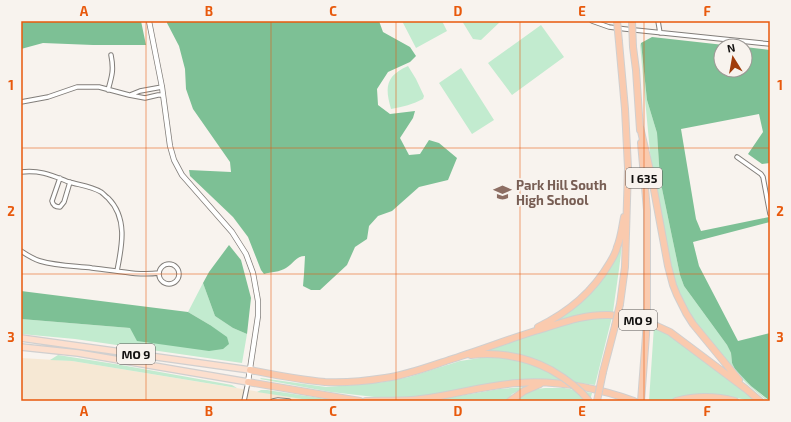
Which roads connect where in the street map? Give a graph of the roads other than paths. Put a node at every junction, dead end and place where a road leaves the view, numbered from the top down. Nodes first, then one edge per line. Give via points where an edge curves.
1 (149, 21) edge
2 (592, 21) edge
3 (617, 21) edge
4 (632, 21) edge
5 (658, 21) edge
6 (660, 33) junction
7 (770, 44) edge
8 (111, 55) dead end
9 (162, 87) junction
10 (108, 90) junction
11 (129, 96) junction
12 (163, 96) junction
13 (21, 102) edge
14 (640, 127) junction
15 (736, 157) dead end
16 (21, 172) edge
17 (60, 178) junction
18 (70, 182) junction
19 (628, 204) junction
20 (770, 214) edge
21 (22, 253) edge
22 (117, 270) junction
23 (159, 273) junction
24 (21, 338) edge
25 (512, 338) junction
26 (21, 347) edge
27 (458, 358) junction
28 (250, 370) junction
29 (248, 382) junction
30 (550, 383) junction
31 (746, 389) junction
32 (244, 401) edge
33 (273, 401) edge
34 (289, 401) edge
35 (360, 401) edge
36 (366, 401) edge
37 (510, 401) edge
38 (589, 401) edge
39 (597, 401) edge
40 (634, 401) edge
41 (641, 401) edge
42 (676, 401) edge
43 (735, 401) edge
44 (760, 401) edge

1 - 9 street
2 - 6 street via 609,27
3 - 19 highway, I 635, bridge via 625,109
4 - 14 highway, I 635, bridge
5 - 6 street
6 - 7 street
8 - 10 street via 113,74
9 - 11 street
9 - 12 street
10 - 11 street
10 - 13 street via 99,87 77,87 48,97
11 - 12 street
12 - 28 street via 174,160 182,175 232,232 246,254 253,273 258,316
14 - 31 highway via 668,266 677,295 693,324
14 - 41 highway, I 635, bridge via 647,210 647,309
15 - 20 street via 763,176
16 - 17 street via 40,172
17 - 18 street
17 - 18 street via 52,201 54,206 60,206 64,202
18 - 22 street via 101,192 117,210 122,230
19 - 25 highway via 617,249 606,270 590,290 561,315
19 - 39 highway, I 635, bridge via 625,267 620,304
21 - 22 street via 40,261 59,265
22 - 23 street via 139,274
23 - 23 street via 161,280 168,284 175,281 179,275 176,268 170,264 163,266
24 - 28 main road, MO 9
25 - 27 highway, MO 9
25 - 31 highway, MO 9 via 582,317 630,317 670,332
26 - 29 main road, MO 9 via 78,353
27 - 28 highway, MO 9 via 385,378 343,382 308,380
27 - 38 highway, bridge via 475,354 505,355 534,362 567,380
28 - 29 street
29 - 32 street
29 - 35 highway, MO 9
30 - 36 highway via 518,383 420,400
30 - 37 highway via 531,388
30 - 40 highway via 594,389
31 - 44 highway, MO 9
33 - 34 street
42 - 43 highway via 713,397

